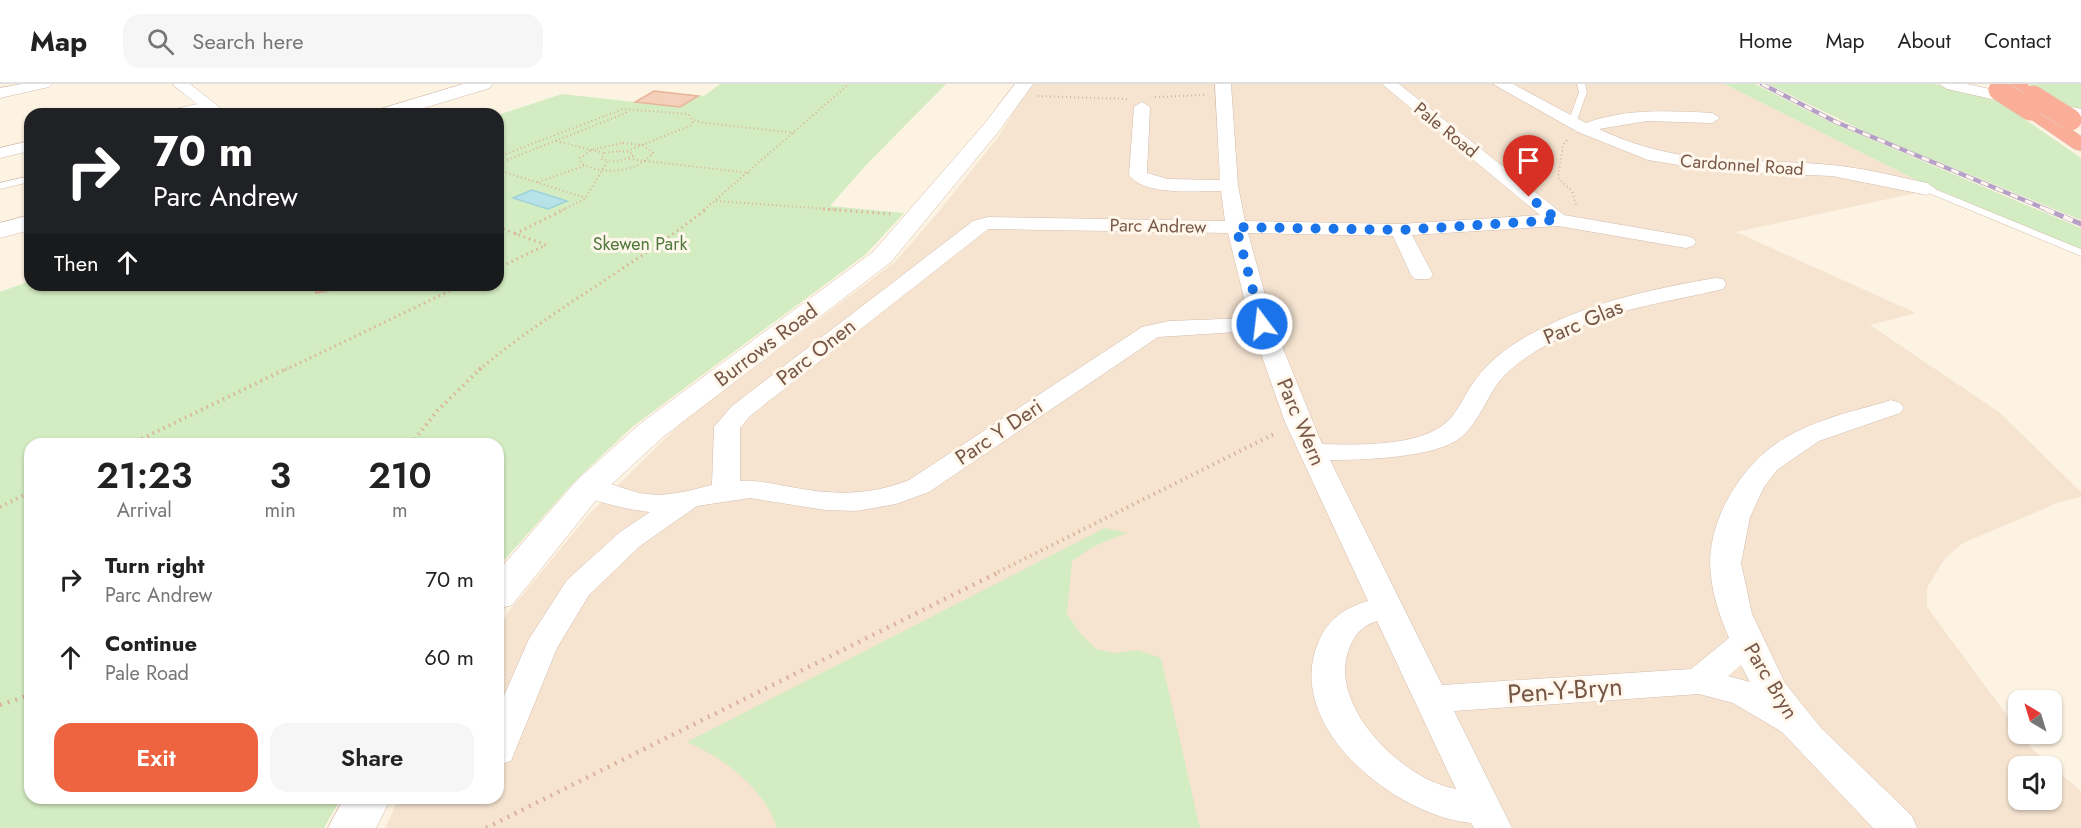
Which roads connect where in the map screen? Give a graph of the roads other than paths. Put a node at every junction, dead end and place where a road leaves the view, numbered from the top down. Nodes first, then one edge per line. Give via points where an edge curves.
1 (44, 84) edge
2 (180, 84) edge
3 (483, 84) edge
4 (1390, 84) edge
5 (1501, 84) edge
6 (1581, 84) edge
7 (1947, 84) edge
8 (2002, 86) edge
9 (1020, 89) edge
10 (1223, 89) edge
11 (0, 93) edge
12 (1142, 101) road end
13 (2031, 103) junction
14 (212, 108) edge
15 (404, 108) edge
16 (1712, 118) dead end
17 (2078, 120) edge
18 (1578, 126) junction
19 (2081, 145) edge
20 (24, 147) edge
21 (0, 153) edge
22 (24, 180) edge
23 (0, 186) edge
24 (1229, 186) junction
25 (1926, 189) joint
26 (1552, 215) junction
27 (988, 223) joint
28 (24, 224) edge
29 (1236, 227) junction
30 (1400, 230) junction
31 (0, 231) edge
32 (1686, 242) dead end
33 (2081, 253) edge
34 (1422, 275) dead end
35 (1715, 284) dead end
36 (1262, 324) junction
37 (1891, 408) dead end
38 (1313, 452) junction
39 (589, 487) junction
40 (726, 490) junction
41 (691, 498) junction
42 (504, 589) edge
43 (1386, 609) junction
44 (1746, 642) junction
45 (1699, 681) junction
46 (1430, 699) junction
47 (1795, 723) junction
48 (504, 736) edge
49 (365, 804) edge
50 (1488, 818) edge
51 (352, 828) edge
52 (1898, 828) edge

1 - 11 street
2 - 14 street
3 - 15 main road
4 - 26 street, Pale Road
5 - 18 street, Cardonnel Road
6 - 18 lane
7 - 17 street
8 - 13 highway, bridge
9 - 39 main road, Burrows Road via 882,257 652,430
10 - 24 street, Parc Wern
12 - 24 street via 1138,175 1143,180
13 - 17 highway, bridge
13 - 19 highway
16 - 18 street via 1632,117
18 - 25 street, Cardonnel Road via 1634,150 1676,161 1875,176
20 - 21 street
22 - 23 lane
24 - 29 street, Parc Wern
25 - 33 lane
26 - 30 street, Pale Road
26 - 32 street, Pale Road
27 - 29 street, Parc Andrew
27 - 40 street, Parc Onen via 980,225 741,411 727,427
28 - 31 main road
29 - 30 street, Parc Andrew
29 - 36 street, Parc Wern
30 - 34 street
35 - 38 street, Parc Glas via 1605,310 1526,347 1493,373 1451,433 1407,449
36 - 38 street, Parc Wern
36 - 40 street, Parc Y Deri via 1169,327 1150,332 919,486 894,498 838,504 752,489
37 - 44 street, Parc Bryn via 1836,424 1787,449 1767,464 1753,482 1731,528 1726,574
38 - 43 street, Parc Wern
39 - 41 street via 631,502 667,503
39 - 42 main road, Burrows Road
40 - 41 street
41 - 48 street via 630,539 578,588 541,647
43 - 46 street, Parc Wern
43 - 50 street, Parc Wern via 1358,614 1336,639 1328,659 1328,679 1341,721 1372,758 1415,789
44 - 45 street
44 - 47 street, Parc Bryn
45 - 46 street, Pen-Y-Bryn
45 - 47 street, Pen-Y-Bryn via 1744,693
46 - 50 street, Parc Wern
47 - 52 street, Parc Bryn
49 - 51 main road

